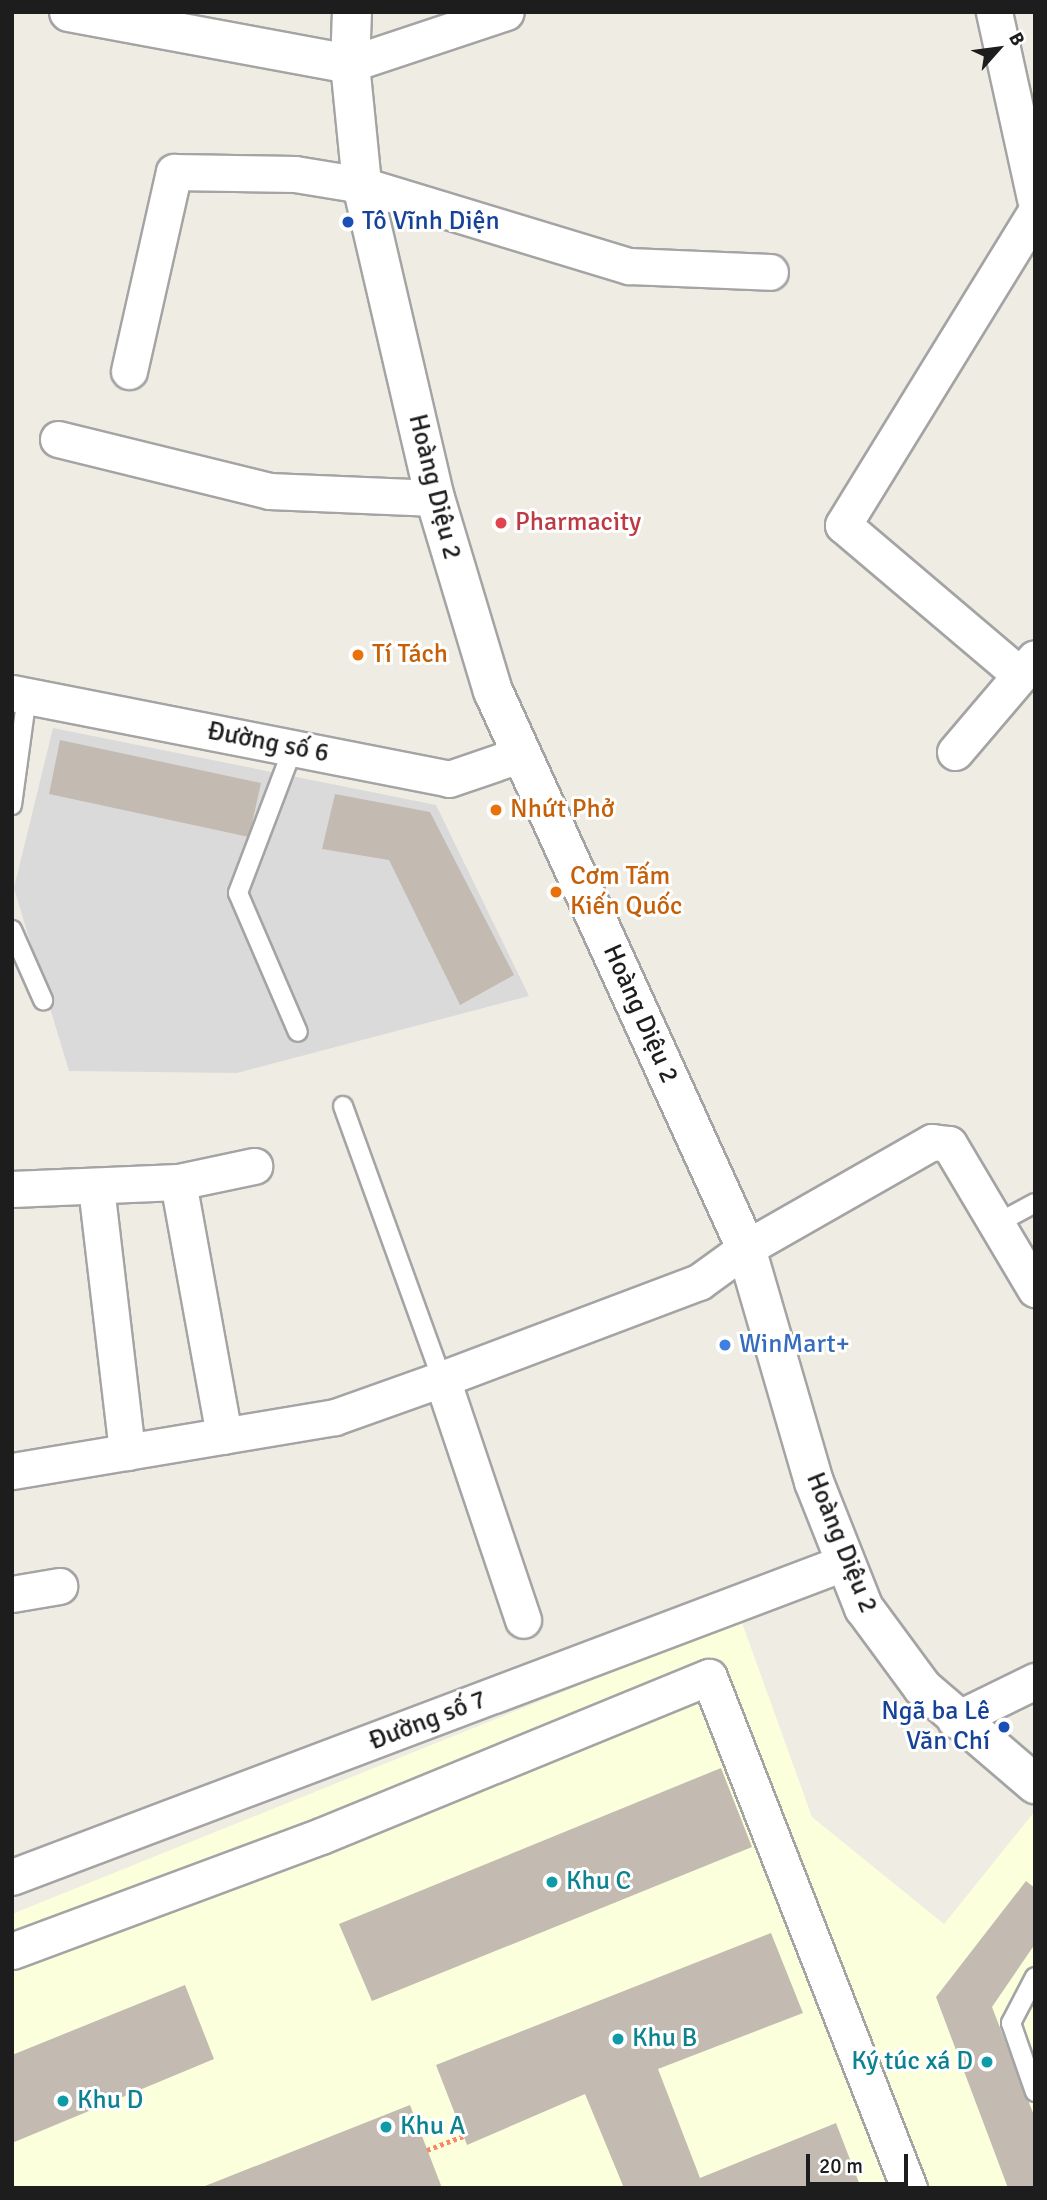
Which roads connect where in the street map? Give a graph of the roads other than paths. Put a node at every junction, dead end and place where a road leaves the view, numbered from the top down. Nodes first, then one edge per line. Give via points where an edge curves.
1 (69, 12) edge
2 (352, 12) edge
3 (506, 12) edge
4 (997, 13) edge
5 (350, 64) junction
6 (362, 185) junction
7 (1035, 199) edge
8 (1035, 213) edge
9 (770, 272) dead end
10 (129, 370) dead end
11 (58, 439) dead end
12 (435, 498) junction
13 (1028, 667) edge
14 (19, 695) edge
15 (293, 748) junction
16 (955, 752) dead end
17 (522, 754) junction
18 (12, 806) edge
19 (12, 930) edge
20 (43, 1000) dead end
21 (298, 1032) dead end
22 (343, 1106) dead end
23 (254, 1166) dead end
24 (178, 1182) junction
25 (96, 1187) junction
26 (12, 1189) edge
27 (1035, 1203) edge
28 (998, 1223) junction
29 (746, 1248) junction
30 (1035, 1289) edge
31 (442, 1379) junction
32 (224, 1436) junction
33 (127, 1452) junction
34 (12, 1471) edge
35 (843, 1563) junction
36 (59, 1586) dead end
37 (12, 1594) edge
38 (523, 1620) dead end
39 (1035, 1681) edge
40 (955, 1720) junction
41 (1035, 1784) edge
42 (12, 1877) edge
43 (12, 1951) edge
44 (1035, 1977) edge
45 (1035, 2092) edge
46 (909, 2188) edge

1 - 5 street
2 - 5 street, Hoàng Diệu 2
3 - 5 street
4 - 7 street
5 - 6 street, Hoàng Diệu 2
6 - 9 street via 629,266
6 - 10 street via 295,174 174,172
6 - 12 street, Hoàng Diệu 2
8 - 13 street via 843,525
11 - 12 street via 269,491
12 - 17 street, Hoàng Diệu 2 via 474,637
13 - 16 street
14 - 15 street, Đường số 6
14 - 18 lane
15 - 17 street, Đường số 6 via 449,779
15 - 21 lane via 238,893
17 - 29 street, Hoàng Diệu 2
19 - 20 lane
22 - 31 lane
23 - 24 street
24 - 25 street
24 - 32 street
25 - 26 street
25 - 33 street
27 - 28 lane
28 - 29 street via 949,1144 941,1141
28 - 30 street
29 - 31 street via 699,1282
29 - 35 street, Hoàng Diệu 2
31 - 32 street via 335,1417
31 - 38 street
32 - 33 street
33 - 34 street
35 - 40 street, Hoàng Diệu 2 via 863,1608 894,1652
35 - 42 street, Đường số 7
36 - 37 street
39 - 40 street
40 - 41 street, Hoàng Diệu 2
43 - 46 street via 321,1836 709,1677
44 - 45 lane via 1011,2023

